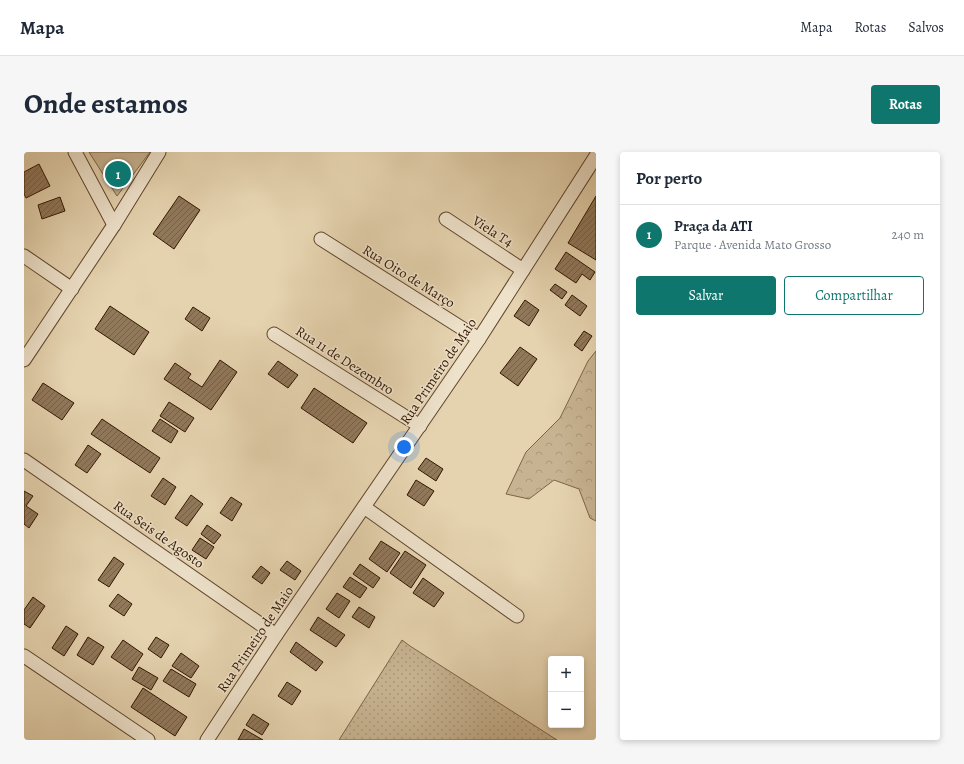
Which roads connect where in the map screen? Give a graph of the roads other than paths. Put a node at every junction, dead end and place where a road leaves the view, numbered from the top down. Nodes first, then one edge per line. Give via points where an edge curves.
1 (75, 152) edge
2 (159, 152) edge
3 (596, 156) edge
4 (446, 219) dead end
5 (114, 225) junction
6 (321, 239) dead end
7 (24, 256) edge
8 (523, 270) junction
9 (72, 289) junction
10 (274, 334) dead end
11 (479, 339) junction
12 (24, 360) edge
13 (420, 426) junction
14 (24, 460) edge
15 (364, 507) junction
16 (517, 616) dead end
17 (276, 635) junction
18 (24, 656) edge
19 (148, 740) edge
20 (207, 740) edge

1 - 5 street
2 - 5 street
3 - 8 street, Rua Primeiro de Maio
4 - 8 street, Viela T4
5 - 9 street
6 - 11 street, Rua Oito de Março
7 - 9 street
8 - 11 street, Rua Primeiro de Maio
9 - 12 street
10 - 13 street, Rua 11 de Dezembro
11 - 13 street, Rua Primeiro de Maio
13 - 15 street, Rua Primeiro de Maio
14 - 17 street, Rua Seis de Agosto
15 - 16 street
15 - 17 street, Rua Primeiro de Maio
17 - 20 street, Rua Primeiro de Maio
18 - 19 street

